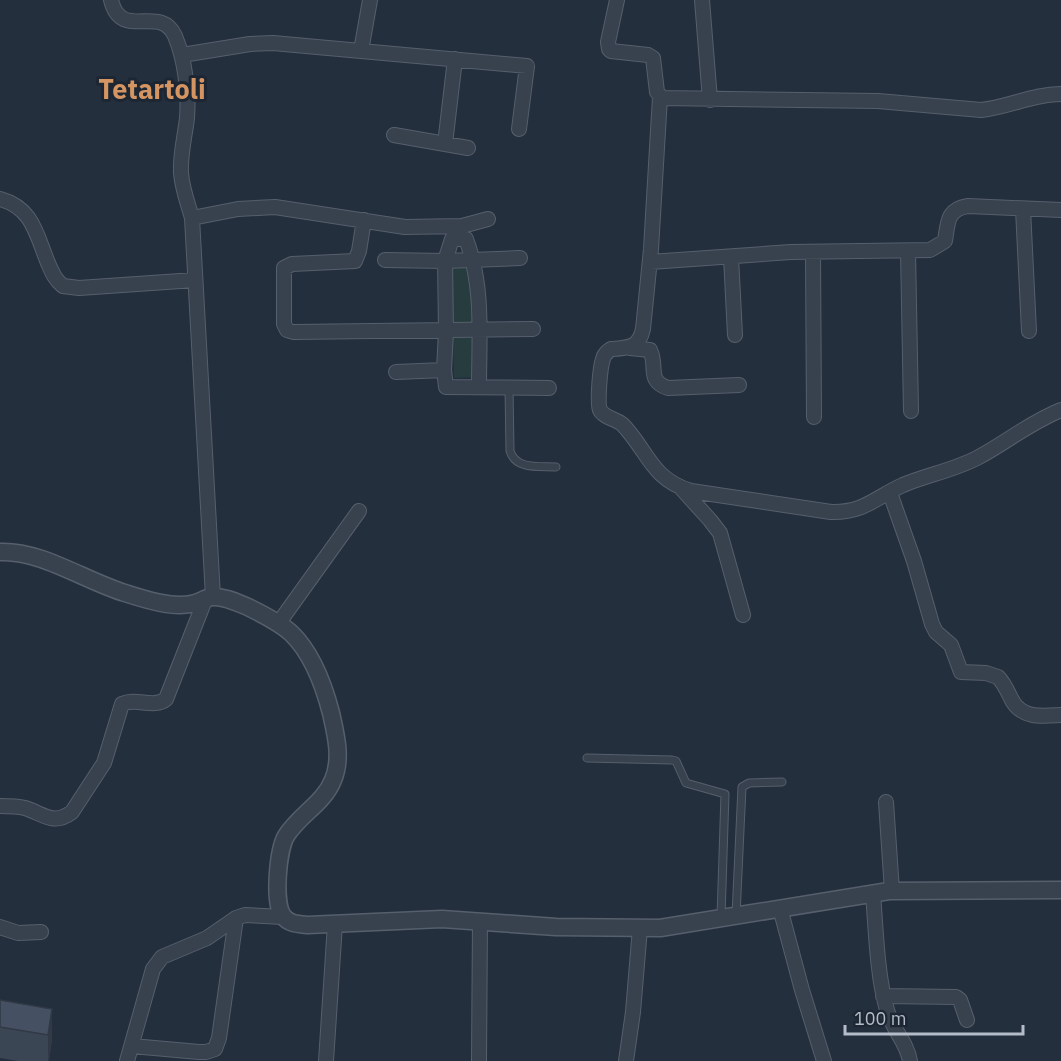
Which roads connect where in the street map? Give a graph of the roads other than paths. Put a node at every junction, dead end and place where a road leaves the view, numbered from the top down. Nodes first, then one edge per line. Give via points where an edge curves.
1 (111, 0) edge
2 (370, 0) edge
3 (616, 0) edge
4 (702, 0) edge
5 (362, 51) junction
6 (182, 55) junction
7 (454, 59) junction
8 (1061, 94) edge
9 (660, 97) junction
10 (710, 100) junction
11 (519, 129) dead end
12 (393, 135) dead end
13 (446, 144) junction
14 (468, 148) dead end
15 (0, 199) edge
16 (1023, 209) junction
17 (1061, 210) edge
18 (192, 218) junction
19 (488, 219) dead end
20 (364, 220) junction
21 (461, 232) junction
22 (908, 251) junction
23 (813, 253) junction
24 (520, 258) dead end
25 (731, 258) junction
26 (385, 260) dead end
27 (474, 260) junction
28 (445, 261) junction
29 (650, 262) junction
30 (195, 280) junction
31 (479, 330) junction
32 (533, 330) dead end
33 (446, 331) junction
34 (1029, 331) dead end
35 (735, 335) dead end
36 (630, 348) junction
37 (444, 370) junction
38 (396, 372) dead end
39 (739, 385) dead end
40 (479, 387) junction
41 (509, 387) junction
42 (549, 388) dead end
43 (1061, 410) edge
44 (911, 411) dead end
45 (814, 417) dead end
46 (556, 467) dead end
47 (681, 488) junction
48 (890, 493) junction
49 (359, 511) dead end
50 (0, 552) edge
51 (209, 598) junction
52 (743, 615) dead end
53 (278, 624) junction
54 (1061, 715) edge
55 (587, 758) dead end
56 (782, 782) dead end
57 (886, 802) dead end
58 (0, 806) edge
59 (1061, 890) edge
60 (892, 891) junction
61 (873, 894) junction
62 (780, 908) junction
63 (729, 916) junction
64 (283, 917) junction
65 (236, 918) junction
66 (480, 921) junction
67 (335, 924) junction
68 (0, 927) edge
69 (640, 928) junction
70 (41, 932) dead end
71 (883, 996) junction
72 (967, 1020) dead end
73 (132, 1046) junction
74 (127, 1061) edge
75 (326, 1061) edge
76 (479, 1061) edge
77 (626, 1061) edge
78 (824, 1061) edge
79 (910, 1061) edge

1 - 6 street via 115,14 124,21 155,21 170,27
2 - 5 street
3 - 9 street via 609,49 654,58
4 - 10 street
5 - 6 street via 273,43
5 - 7 street
6 - 18 street via 188,105 181,173
7 - 11 street via 527,66
7 - 13 street
8 - 10 street via 1040,95 981,110 878,101
9 - 10 street
9 - 29 street
12 - 13 street
13 - 14 street
15 - 30 street via 13,202 24,211 54,277 63,286
16 - 17 street
16 - 22 street via 958,207 949,217 945,241 930,250
16 - 34 street
18 - 20 street via 275,207
18 - 30 street
19 - 21 street
20 - 21 street
20 - 33 street via 355,261 292,264 284,268 285,328 294,332
21 - 27 street
21 - 28 street via 452,239
22 - 23 street
22 - 44 street
23 - 25 street
23 - 45 street
24 - 27 street
25 - 29 street
25 - 35 street
26 - 28 street
27 - 28 street
27 - 31 street via 480,298
28 - 33 street
29 - 36 street via 642,336
30 - 51 street
31 - 32 street
31 - 33 street
31 - 40 street
33 - 37 street
36 - 39 street via 650,350 659,385
36 - 47 street via 611,349 603,358 600,409 625,428 650,464
37 - 38 street
37 - 40 street via 446,387
40 - 41 street
41 - 42 street
41 - 46 lane via 510,451 515,461
43 - 48 street via 1036,420 975,459
47 - 48 street via 838,512 861,508
47 - 52 street via 720,533
48 - 54 street via 932,624 951,645 961,672 998,677 1025,713
49 - 53 street
50 - 51 street via 23,553 154,602 190,604
51 - 53 street via 236,602
51 - 58 street via 166,699 122,704 104,763 72,812 52,819 24,808
53 - 64 street via 291,633 312,660 327,699 338,757 332,783 283,842 278,896
55 - 63 lane via 676,761 687,783 725,794
56 - 63 lane via 749,783 742,787
57 - 60 street
59 - 60 street
60 - 61 street
61 - 62 street
61 - 71 street
62 - 63 street
62 - 78 street
63 - 69 street via 696,924
64 - 65 street
64 - 67 street via 296,923
65 - 73 street via 207,938 158,961
65 - 73 street via 215,1048 199,1052
66 - 67 street
66 - 69 street
66 - 76 street
67 - 75 street
68 - 70 street via 18,933
69 - 77 street
71 - 72 street via 956,997
71 - 79 street via 890,1021
73 - 74 street

